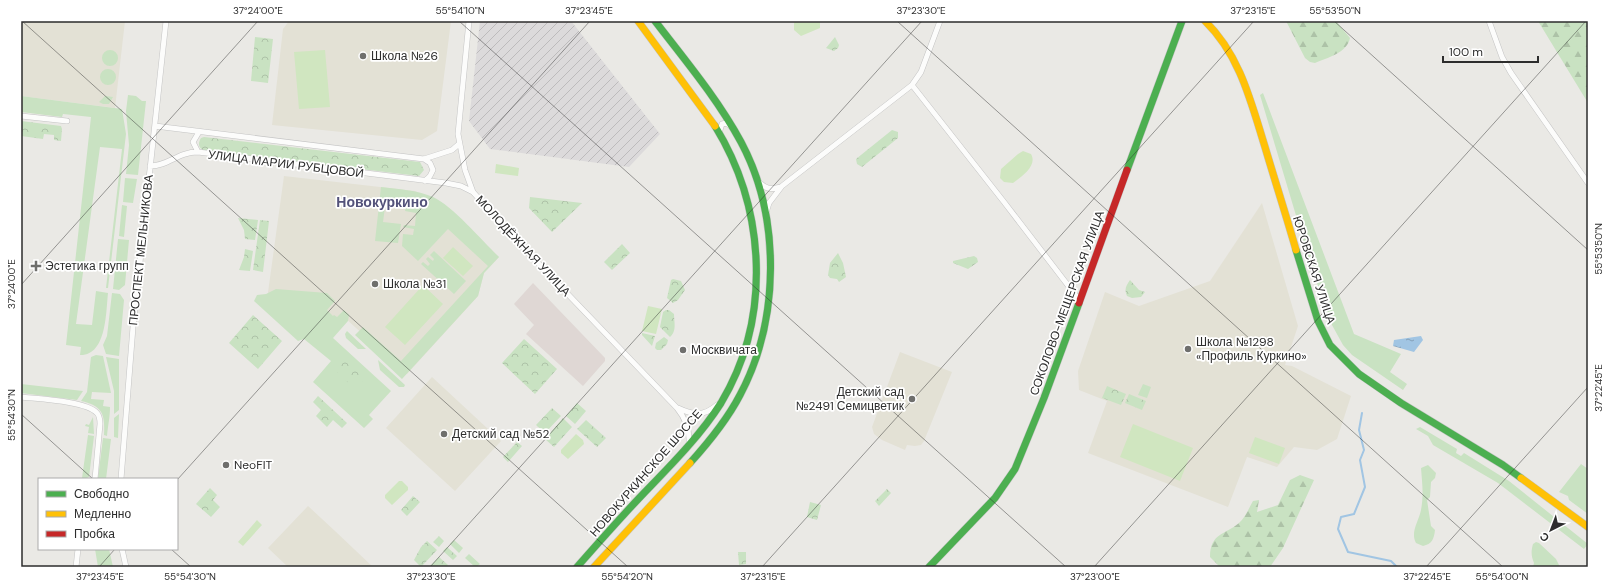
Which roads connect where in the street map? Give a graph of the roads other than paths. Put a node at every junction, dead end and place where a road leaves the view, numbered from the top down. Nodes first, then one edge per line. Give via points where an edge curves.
1 (166, 21) edge
2 (469, 21) edge
3 (638, 21) edge
4 (655, 21) edge
5 (940, 21) edge
6 (1182, 21) edge
7 (1205, 21) edge
8 (1489, 21) edge
9 (912, 85) junction
10 (21, 116) edge
11 (67, 122) dead end
12 (155, 126) junction
13 (731, 126) junction
14 (199, 132) junction
15 (719, 133) junction
16 (459, 144) junction
17 (198, 152) junction
18 (424, 159) junction
19 (150, 166) junction
20 (756, 179) junction
21 (425, 181) junction
22 (1588, 183) edge
23 (782, 186) junction
24 (473, 192) junction
25 (766, 214) junction
26 (1080, 301) junction
27 (21, 397) edge
28 (721, 402) junction
29 (677, 408) junction
30 (689, 444) junction
31 (95, 478) edge
32 (121, 478) edge
33 (1588, 527) edge
34 (78, 550) edge
35 (122, 550) edge
36 (76, 567) edge
37 (126, 567) edge
38 (577, 567) edge
39 (594, 567) edge
40 (930, 567) edge

1 - 12 street, ПРОСПЕКТ МЕЛЬНИКОВА
2 - 16 street, МОЛОДЁЖНАЯ УЛИЦА via 459,118
3 - 15 main road, НОВОКУРКИНСКОЕ ШОССЕ
4 - 13 main road, НОВОКУРКИНСКОЕ ШОССЕ
5 - 9 street via 921,72
6 - 26 main road, СОКОЛОВО-МЕЩЕРСКАЯ УЛИЦА
7 - 33 main road, ЮРОВСКАЯ УЛИЦА via 1220,37 1232,56 1246,86 1318,321 1330,345 1367,380 1503,465
8 - 22 street via 1502,57 1511,73
9 - 23 street
9 - 26 street
10 - 11 street
12 - 14 street, УЛИЦА МАРИИ РУБЦОВОЙ
12 - 19 street, ПРОСПЕКТ МЕЛЬНИКОВА
13 - 15 street via 722,124
13 - 20 main road, НОВОКУРКИНСКОЕ ШОССЕ
14 - 17 street via 193,142
14 - 18 street, УЛИЦА МАРИИ РУБЦОВОЙ
15 - 28 main road, НОВОКУРКИНСКОЕ ШОССЕ via 736,166 747,196 754,228 757,263 755,303 747,342
16 - 18 street via 452,150
16 - 24 street, МОЛОДЁЖНАЯ УЛИЦА
17 - 19 street, УЛИЦА МАРИИ РУБЦОВОЙ via 181,154 165,164
17 - 21 street, УЛИЦА МАРИИ РУБЦОВОЙ
18 - 21 street via 430,163 433,170
19 - 32 street, ПРОСПЕКТ МЕЛЬНИКОВА via 130,360
20 - 23 street via 771,189
20 - 25 main road, НОВОКУРКИНСКОЕ ШОССЕ
21 - 24 street, УЛИЦА МАРИИ РУБЦОВОЙ via 461,186
23 - 25 street via 769,203
24 - 29 street, МОЛОДЁЖНАЯ УЛИЦА
25 - 39 main road, НОВОКУРКИНСКОЕ ШОССЕ via 770,251 769,299 760,343 744,386 722,424 701,450
26 - 40 main road, СОКОЛОВО-МЕЩЕРСКАЯ УЛИЦА via 1012,476
27 - 31 street via 78,404 96,412 100,417 100,424
28 - 29 street, МОЛОДЁЖНАЯ УЛИЦА via 698,415
28 - 30 main road, НОВОКУРКИНСКОЕ ШОССЕ
29 - 30 street, МОЛОДЁЖНАЯ УЛИЦА via 688,428
30 - 38 main road, НОВОКУРКИНСКОЕ ШОССЕ
34 - 36 street
35 - 37 street

